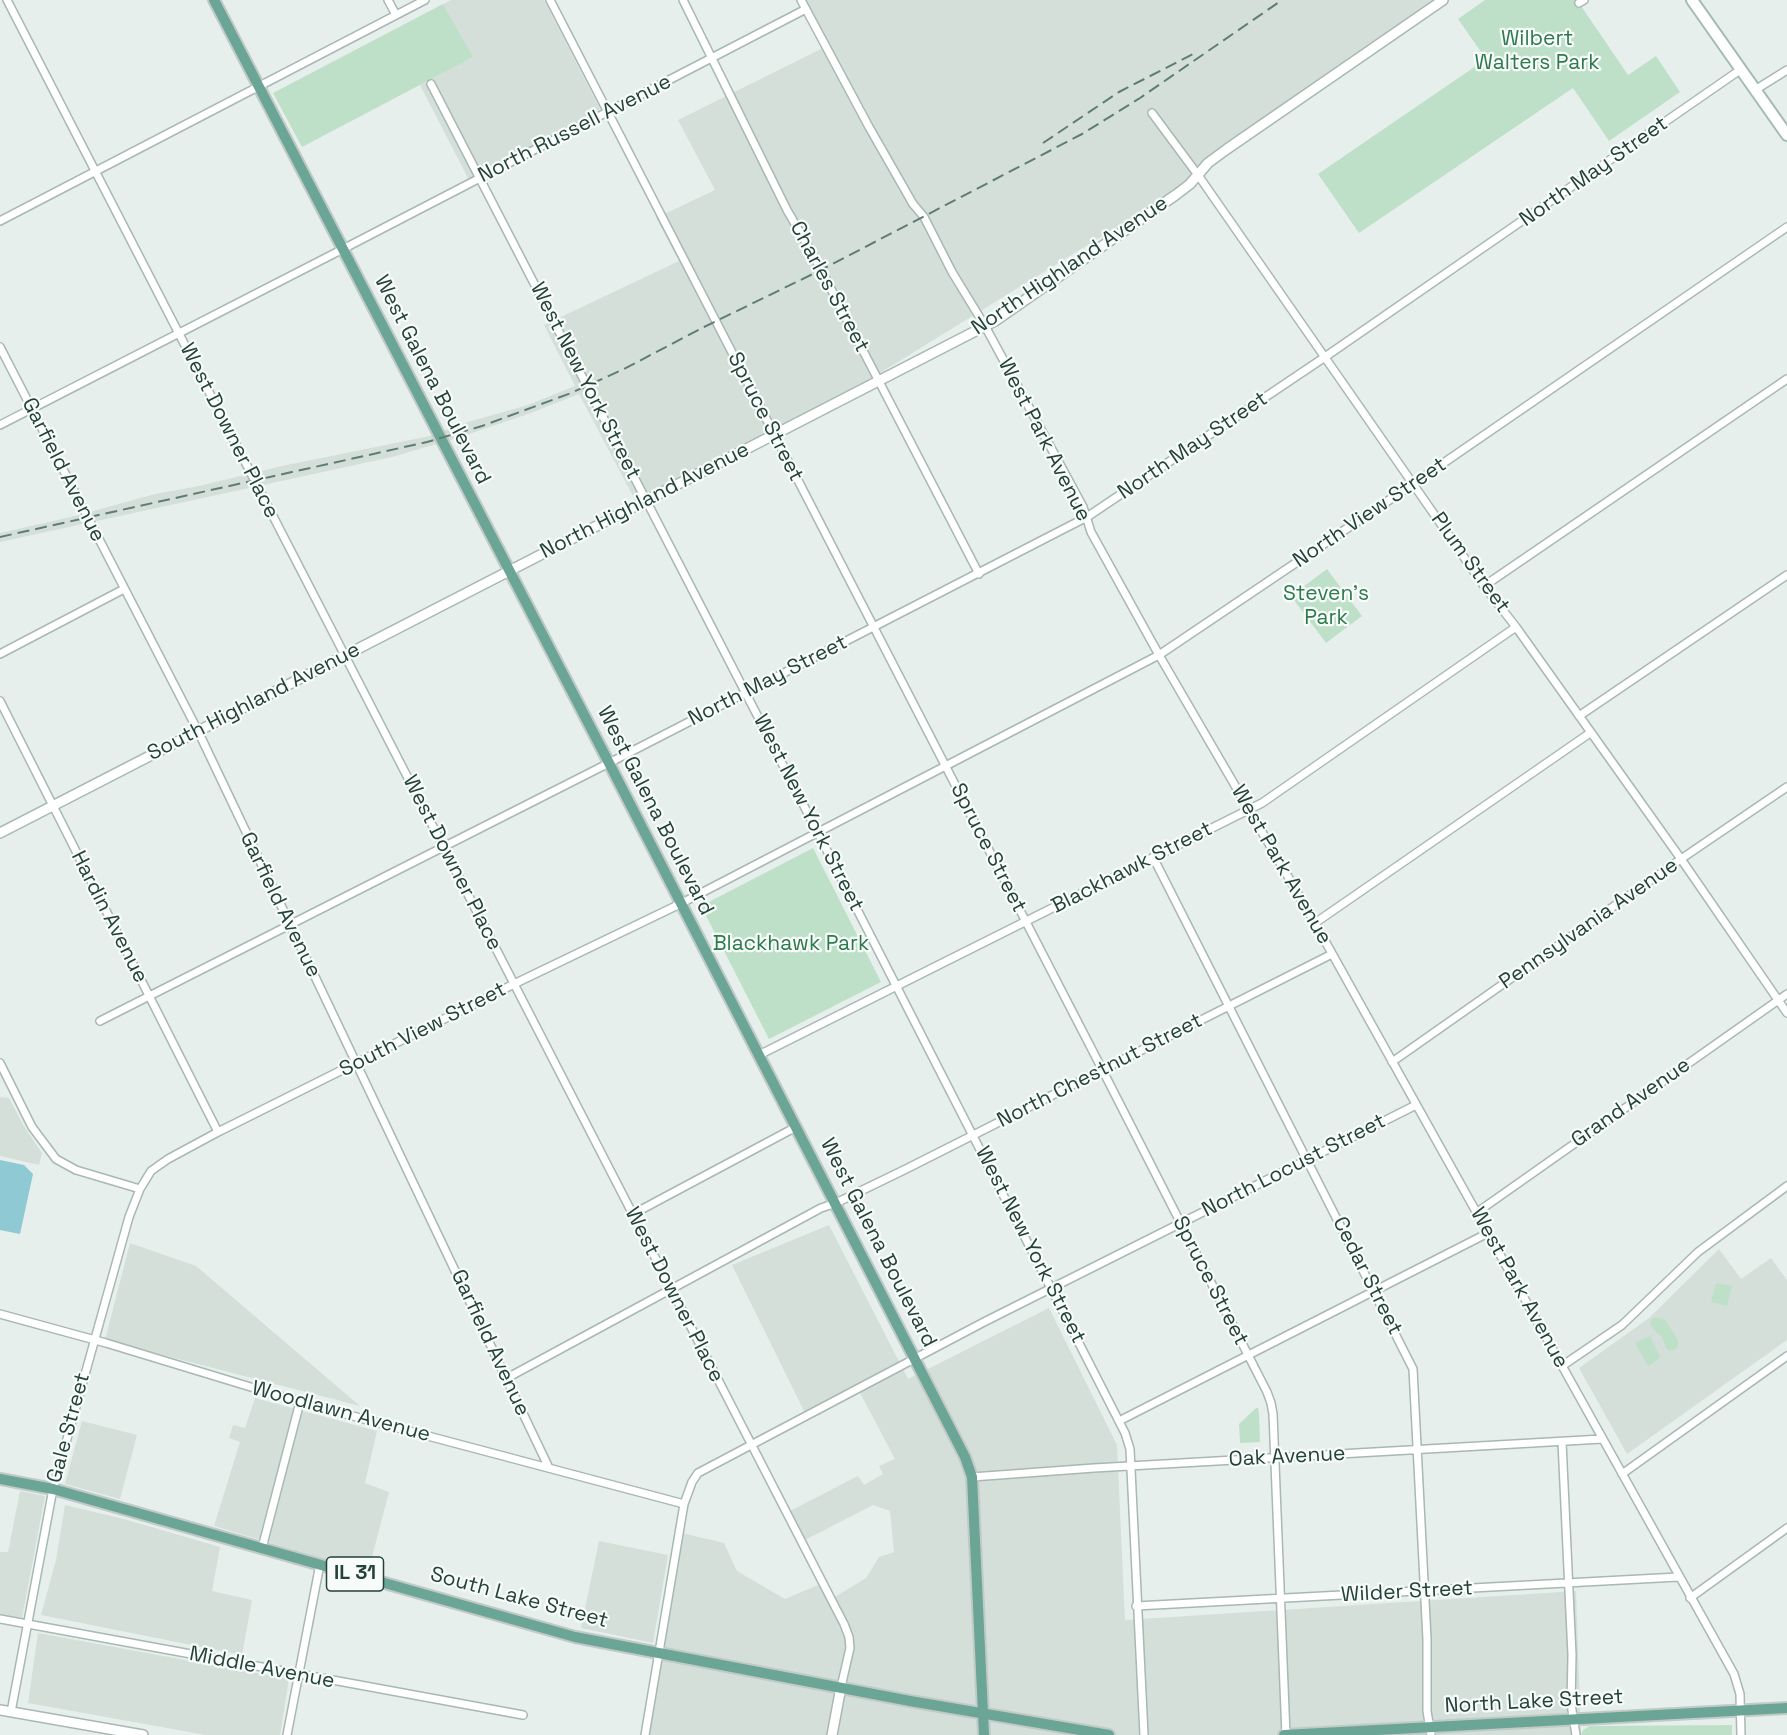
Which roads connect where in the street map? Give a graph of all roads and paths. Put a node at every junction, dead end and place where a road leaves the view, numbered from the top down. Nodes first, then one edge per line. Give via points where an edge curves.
1 (7, 0) edge
2 (214, 0) edge
3 (388, 0) edge
4 (425, 0) edge
5 (550, 0) edge
6 (682, 0) edge
7 (801, 0) edge
8 (1443, 0) edge
9 (1692, 0) edge
10 (806, 9) junction
11 (396, 15) junction
12 (712, 58) junction
13 (1740, 70) junction
14 (1787, 70) edge
15 (431, 84) dead end
16 (259, 87) junction
17 (1755, 90) junction
18 (608, 112) junction
19 (1152, 113) dead end
20 (1787, 135) edge
21 (96, 172) junction
22 (1198, 175) junction
23 (480, 177) junction
24 (0, 220) edge
25 (1787, 226) edge
26 (343, 249) junction
27 (985, 326) junction
28 (179, 334) junction
29 (0, 347) edge
30 (1325, 357) junction
31 (1787, 379) edge
32 (879, 381) junction
33 (32, 409) junction
34 (0, 425) edge
35 (774, 435) junction
36 (1413, 484) junction
37 (646, 500) junction
38 (1087, 517) junction
39 (508, 570) junction
40 (978, 574) junction
41 (1787, 575) edge
42 (1484, 586) junction
43 (124, 589) junction
44 (1516, 627) junction
45 (873, 628) junction
46 (0, 654) edge
47 (345, 655) junction
48 (1159, 655) junction
49 (745, 693) junction
50 (0, 701) edge
51 (1579, 716) junction
52 (198, 731) junction
53 (1590, 733) junction
54 (609, 763) junction
55 (946, 767) junction
56 (1787, 787) edge
57 (53, 806) junction
58 (1249, 809) junction
59 (818, 832) junction
60 (0, 833) edge
61 (443, 845) junction
62 (1154, 857) junction
63 (1681, 859) junction
64 (680, 904) junction
65 (1026, 921) junction
66 (1315, 923) junction
67 (289, 924) junction
68 (1332, 954) junction
69 (514, 984) junction
70 (898, 987) junction
71 (1787, 994) edge
72 (149, 995) junction
73 (1778, 999) junction
74 (1230, 1006) junction
75 (1787, 1013) edge
76 (100, 1021) dead end
77 (759, 1055) junction
78 (1392, 1062) junction
79 (0, 1063) edge
80 (357, 1064) junction
81 (1103, 1071) junction
82 (1416, 1105) junction
83 (796, 1127) junction
84 (218, 1132) junction
85 (974, 1135) junction
86 (168, 1159) joint
87 (1308, 1159) junction
88 (1787, 1186) edge
89 (140, 1189) junction
90 (836, 1203) junction
91 (1476, 1213) junction
92 (633, 1214) junction
93 (1180, 1224) junction
94 (1488, 1233) junction
95 (672, 1289) junction
96 (1052, 1289) junction
97 (1375, 1290) junction
98 (0, 1314) edge
99 (93, 1339) junction
100 (1248, 1355) junction
101 (1787, 1356) edge
102 (915, 1358) junction
103 (1562, 1366) junction
104 (507, 1378) junction
105 (300, 1402) junction
106 (1119, 1421) junction
107 (1602, 1439) junction
108 (1562, 1442) junction
109 (752, 1444) junction
110 (1418, 1450) junction
111 (1274, 1458) junction
112 (1130, 1466) junction
113 (549, 1468) junction
114 (1622, 1474) junction
115 (972, 1477) junction
116 (0, 1479) edge
117 (53, 1489) junction
118 (684, 1504) junction
119 (1787, 1528) edge
120 (261, 1548) junction
121 (320, 1564) junction
122 (1678, 1577) junction
123 (1569, 1583) junction
124 (1425, 1591) junction
125 (1689, 1598) junction
126 (1280, 1599) junction
127 (1136, 1606) junction
128 (0, 1619) edge
129 (26, 1623) junction
130 (659, 1652) junction
131 (298, 1675) junction
132 (841, 1687) junction
133 (1787, 1708) edge
134 (0, 1710) edge
135 (1740, 1711) junction
136 (11, 1712) junction
137 (983, 1713) junction
138 (523, 1715) dead end
139 (1575, 1719) junction
140 (1431, 1731) edge
141 (143, 1735) edge
142 (287, 1735) edge
143 (645, 1735) edge
144 (832, 1735) edge
145 (984, 1735) edge
146 (1109, 1735) edge
147 (1144, 1735) edge
148 (1285, 1735) edge
149 (1576, 1735) edge
150 (1741, 1735) edge

1 - 21 street, West Downer Place
2 - 16 main road, West Galena Boulevard
3 - 11 street
4 - 11 street
5 - 18 street, Spruce Street
6 - 12 street, Charles Street
7 - 10 street, West Park Avenue
8 - 22 street, North Highland Avenue via 1227,149
9 - 13 main road
10 - 12 street, North Russell Avenue
10 - 27 street, West Park Avenue via 869,127
11 - 16 street
12 - 18 street, North Russell Avenue
12 - 32 street, Charles Street via 787,210
13 - 17 main road
13 - 30 street, North May Street
14 - 17 street
15 - 23 street, West New York Street
16 - 21 street
16 - 26 main road, West Galena Boulevard
17 - 20 main road
18 - 23 street, North Russell Avenue
18 - 35 street, Spruce Street
19 - 22 street, Plum Street
21 - 24 street
21 - 28 street, West Downer Place
22 - 27 street, North Highland Avenue via 1177,194
22 - 30 street, Plum Street
23 - 26 street, North Russell Avenue
23 - 37 street, West New York Street
25 - 36 street, North View Street
26 - 28 street, North Russell Avenue
26 - 39 main road, West Galena Boulevard
27 - 32 street, North Highland Avenue
27 - 38 street, West Park Avenue
28 - 33 street, North Russell Avenue
28 - 47 street, West Downer Place
29 - 33 street, Garfield Avenue
30 - 36 street, Plum Street
30 - 38 street, North May Street
31 - 42 street
32 - 35 street, North Highland Avenue
32 - 40 street, Charles Street
33 - 34 street, North Russell Avenue
33 - 43 street, Garfield Avenue
35 - 37 street, North Highland Avenue
35 - 45 street, Spruce Street
36 - 42 street, Plum Street
36 - 48 street, North View Street
37 - 39 street, North Highland Avenue
37 - 49 street, West New York Street
38 - 40 street, North May Street
38 - 48 street, West Park Avenue via 1091,532
39 - 47 street, South Highland Avenue
39 - 54 main road, West Galena Boulevard
40 - 45 street, North May Street
41 - 51 street
42 - 44 street, Plum Street
43 - 46 street
43 - 52 street, Garfield Avenue
44 - 51 street, Plum Street
44 - 58 street, Blackhawk Street
45 - 49 street, North May Street
45 - 55 street, Spruce Street
47 - 52 street, South Highland Avenue
47 - 61 street, West Downer Place
48 - 55 street, North View Street
48 - 58 street, West Park Avenue
49 - 54 street, North May Street
49 - 59 street, West New York Street
50 - 57 street, Hardin Avenue
51 - 53 street, Plum Street
52 - 57 street, South Highland Avenue
52 - 67 street, Garfield Avenue
53 - 63 street, Plum Street
53 - 66 street
54 - 61 street, North May Street
54 - 64 main road, West Galena Boulevard
55 - 59 street, North View Street
55 - 65 street, Spruce Street
56 - 63 street, Pennsylvania Avenue
57 - 60 street, South Highland Avenue
57 - 72 street, Hardin Avenue
58 - 62 street, Blackhawk Street
58 - 66 street, West Park Avenue
59 - 64 street, North View Street
59 - 70 street, West New York Street
61 - 67 street, North May Street
61 - 69 street, West Downer Place
62 - 65 street, Blackhawk Street
62 - 74 street, Cedar Street
63 - 73 street, Plum Street
63 - 78 street, Pennsylvania Avenue
64 - 69 street, South View Street
64 - 77 main road, West Galena Boulevard
65 - 70 street, Blackhawk Street
65 - 81 street, Spruce Street
66 - 68 street, West Park Avenue
67 - 72 street, North May Street
67 - 80 street, Garfield Avenue
68 - 74 street, North Chestnut Street
68 - 78 street, West Park Avenue
69 - 80 street, South View Street
69 - 92 street, West Downer Place
70 - 77 street, Blackhawk Street
70 - 85 street, West New York Street
71 - 73 street, Grand Avenue
72 - 76 street, North May Street
72 - 84 street, Hardin Avenue
73 - 75 street, Plum Street
73 - 91 street, Grand Avenue
74 - 81 street, North Chestnut Street
74 - 87 street, Cedar Street
77 - 83 main road, West Galena Boulevard
78 - 82 street, West Park Avenue
79 - 89 street via 32,1127 56,1158 76,1170
80 - 84 street, South View Street
80 - 104 street, Garfield Avenue
81 - 85 street, North Chestnut Street
81 - 93 street, Spruce Street
82 - 87 street, North Locust Street
82 - 91 street, West Park Avenue
83 - 90 main road, West Galena Boulevard
83 - 92 street
84 - 86 street, South View Street
85 - 90 street, North Chestnut Street
85 - 96 street, West New York Street
86 - 89 street, Gale Street
87 - 93 street, North Locust Street
87 - 97 street, Cedar Street
88 - 103 street via 1704,1247 1622,1325
89 - 99 street, Gale Street
90 - 95 street, North Chestnut Street
90 - 102 main road, West Galena Boulevard
91 - 94 street, West Park Avenue
92 - 95 street, West Downer Place
93 - 96 street, North Locust Street
93 - 100 street, Spruce Street
94 - 97 street
94 - 103 street, West Park Avenue
95 - 104 street, North Chestnut Street
95 - 109 street, West Downer Place
96 - 102 street, North Locust Street
96 - 106 street, West New York Street
97 - 100 street
97 - 110 street, Cedar Street via 1413,1369
98 - 99 street, Woodlawn Avenue
99 - 105 street, Woodlawn Avenue
99 - 117 street, Gale Street
100 - 106 street
100 - 111 street, Spruce Street via 1271,1403
101 - 114 street
102 - 109 street, North Locust Street
102 - 115 main road, West Galena Boulevard
103 - 107 street, West Park Avenue
104 - 113 street, Garfield Avenue
105 - 113 street, Woodlawn Avenue
105 - 120 street
106 - 112 street, West New York Street via 1129,1441
107 - 108 street, Oak Avenue
107 - 114 street, West Park Avenue
108 - 110 street, Oak Avenue
108 - 123 street
109 - 118 street, North Locust Street via 698,1473
109 - 132 street, West Downer Place via 849,1637
110 - 111 street, Oak Avenue
110 - 124 street, Cedar Street
111 - 112 street, Oak Avenue
111 - 126 street, Spruce Street
112 - 115 street, Oak Avenue
112 - 127 street, West New York Street
113 - 118 street, Woodlawn Avenue
114 - 122 street, West Park Avenue
115 - 137 main road, West Galena Boulevard
116 - 117 main road, IL 31
117 - 120 main road, South Lake Street / IL 31
117 - 129 street, Gale Street
118 - 130 street, North Locust Street
119 - 125 street
120 - 121 main road, South Lake Street / IL 31
121 - 130 main road, South Lake Street / IL 31 via 575,1637
121 - 131 street
122 - 123 street, Wilder Street
122 - 125 street, West Park Avenue
123 - 124 street, Wilder Street
123 - 139 street via 1571,1704
124 - 126 street, Wilder Street
124 - 140 street, Cedar Street via 1427,1711
125 - 135 street, West Park Avenue via 1734,1674
126 - 127 street, Wilder Street
126 - 148 street, Spruce Street
127 - 147 street, West New York Street
128 - 129 street, Middle Avenue
129 - 131 street, Middle Avenue
129 - 136 street, Gale Street
130 - 132 main road, South Lake Street / IL 31
130 - 143 street, North Locust Street
131 - 138 street, Middle Avenue
131 - 142 street
132 - 137 main road, South Lake Street / IL 31
132 - 144 street, West Downer Place
133 - 135 main road, North Lake Street
134 - 136 street
135 - 139 main road, North Lake Street
135 - 150 street, West Park Avenue
136 - 141 street
137 - 145 main road, West Galena Boulevard
137 - 146 main road, IL 31
139 - 140 main road, North Lake Street
139 - 149 street
140 - 148 main road, North Lake Street

